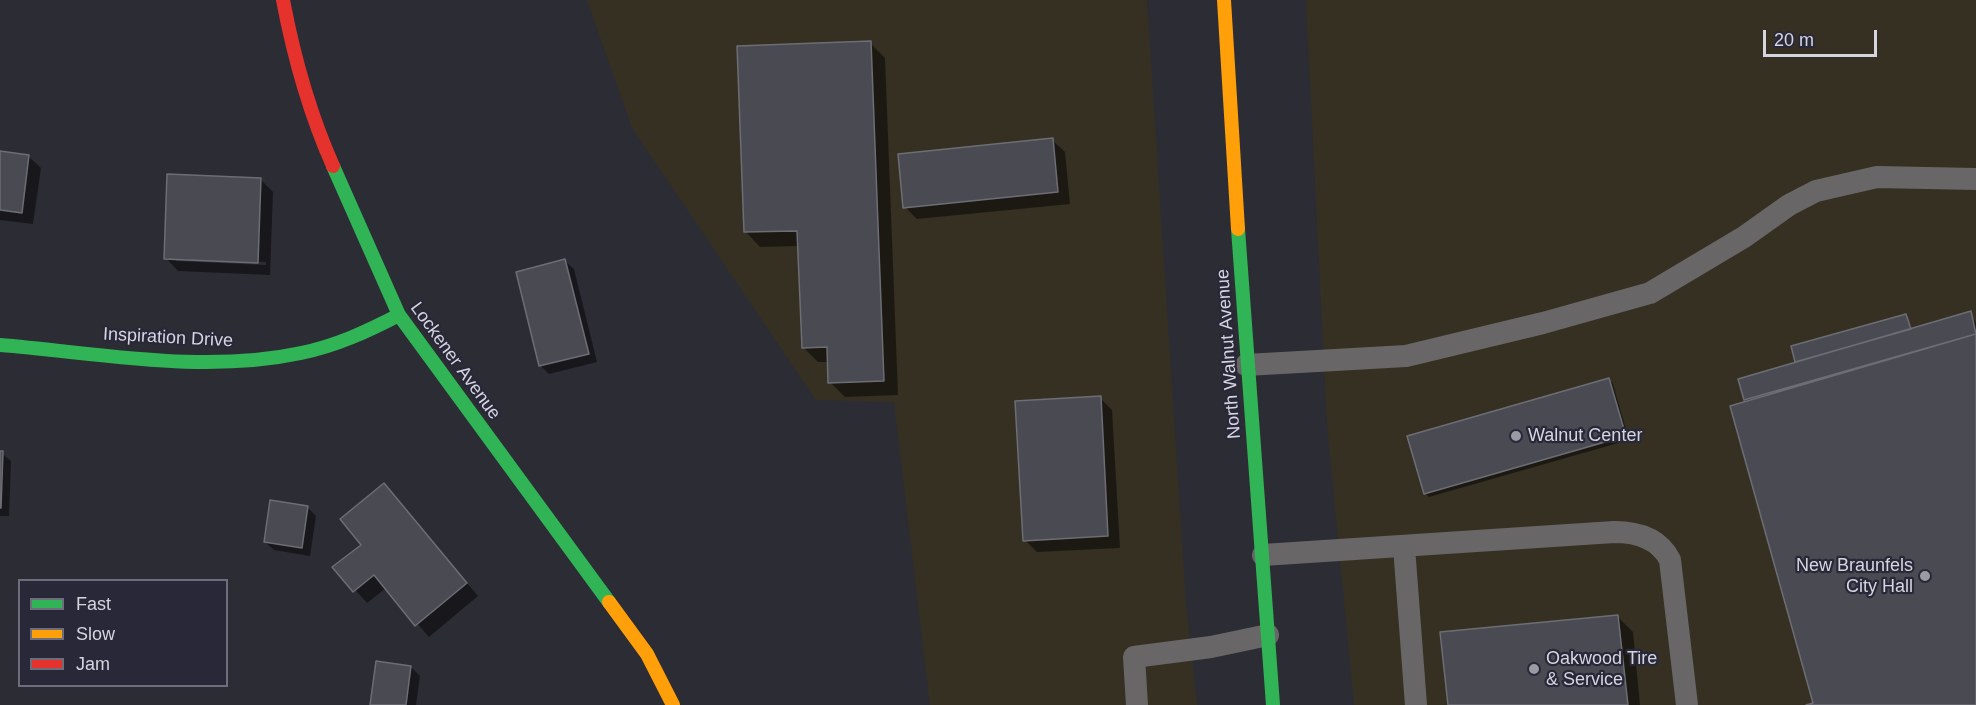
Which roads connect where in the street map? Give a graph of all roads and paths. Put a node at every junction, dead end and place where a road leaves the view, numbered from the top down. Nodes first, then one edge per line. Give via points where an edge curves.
1 (283, 0) edge
2 (1224, 0) edge
3 (1976, 179) edge
4 (399, 315) junction
5 (0, 345) edge
6 (1246, 365) junction
7 (1404, 547) junction
8 (1263, 555) junction
9 (1268, 635) junction
10 (673, 705) edge
11 (1137, 705) edge
12 (1273, 705) edge
13 (1416, 705) edge
14 (1687, 705) edge

1 - 4 street, Lockener Avenue via 295,62 319,134
2 - 6 street, North Walnut Avenue
3 - 6 lane via 1877,177 1816,191 1650,293 1543,323 1406,356
4 - 5 street, Inspiration Drive via 346,341 289,356 199,361
4 - 10 street, Lockener Avenue via 647,654
6 - 8 street, North Walnut Avenue
7 - 8 lane
7 - 13 lane
7 - 14 lane via 1614,532 1640,534 1653,541 1665,549 1673,572
8 - 9 street, North Walnut Avenue
9 - 11 lane via 1134,657
9 - 12 street, North Walnut Avenue

